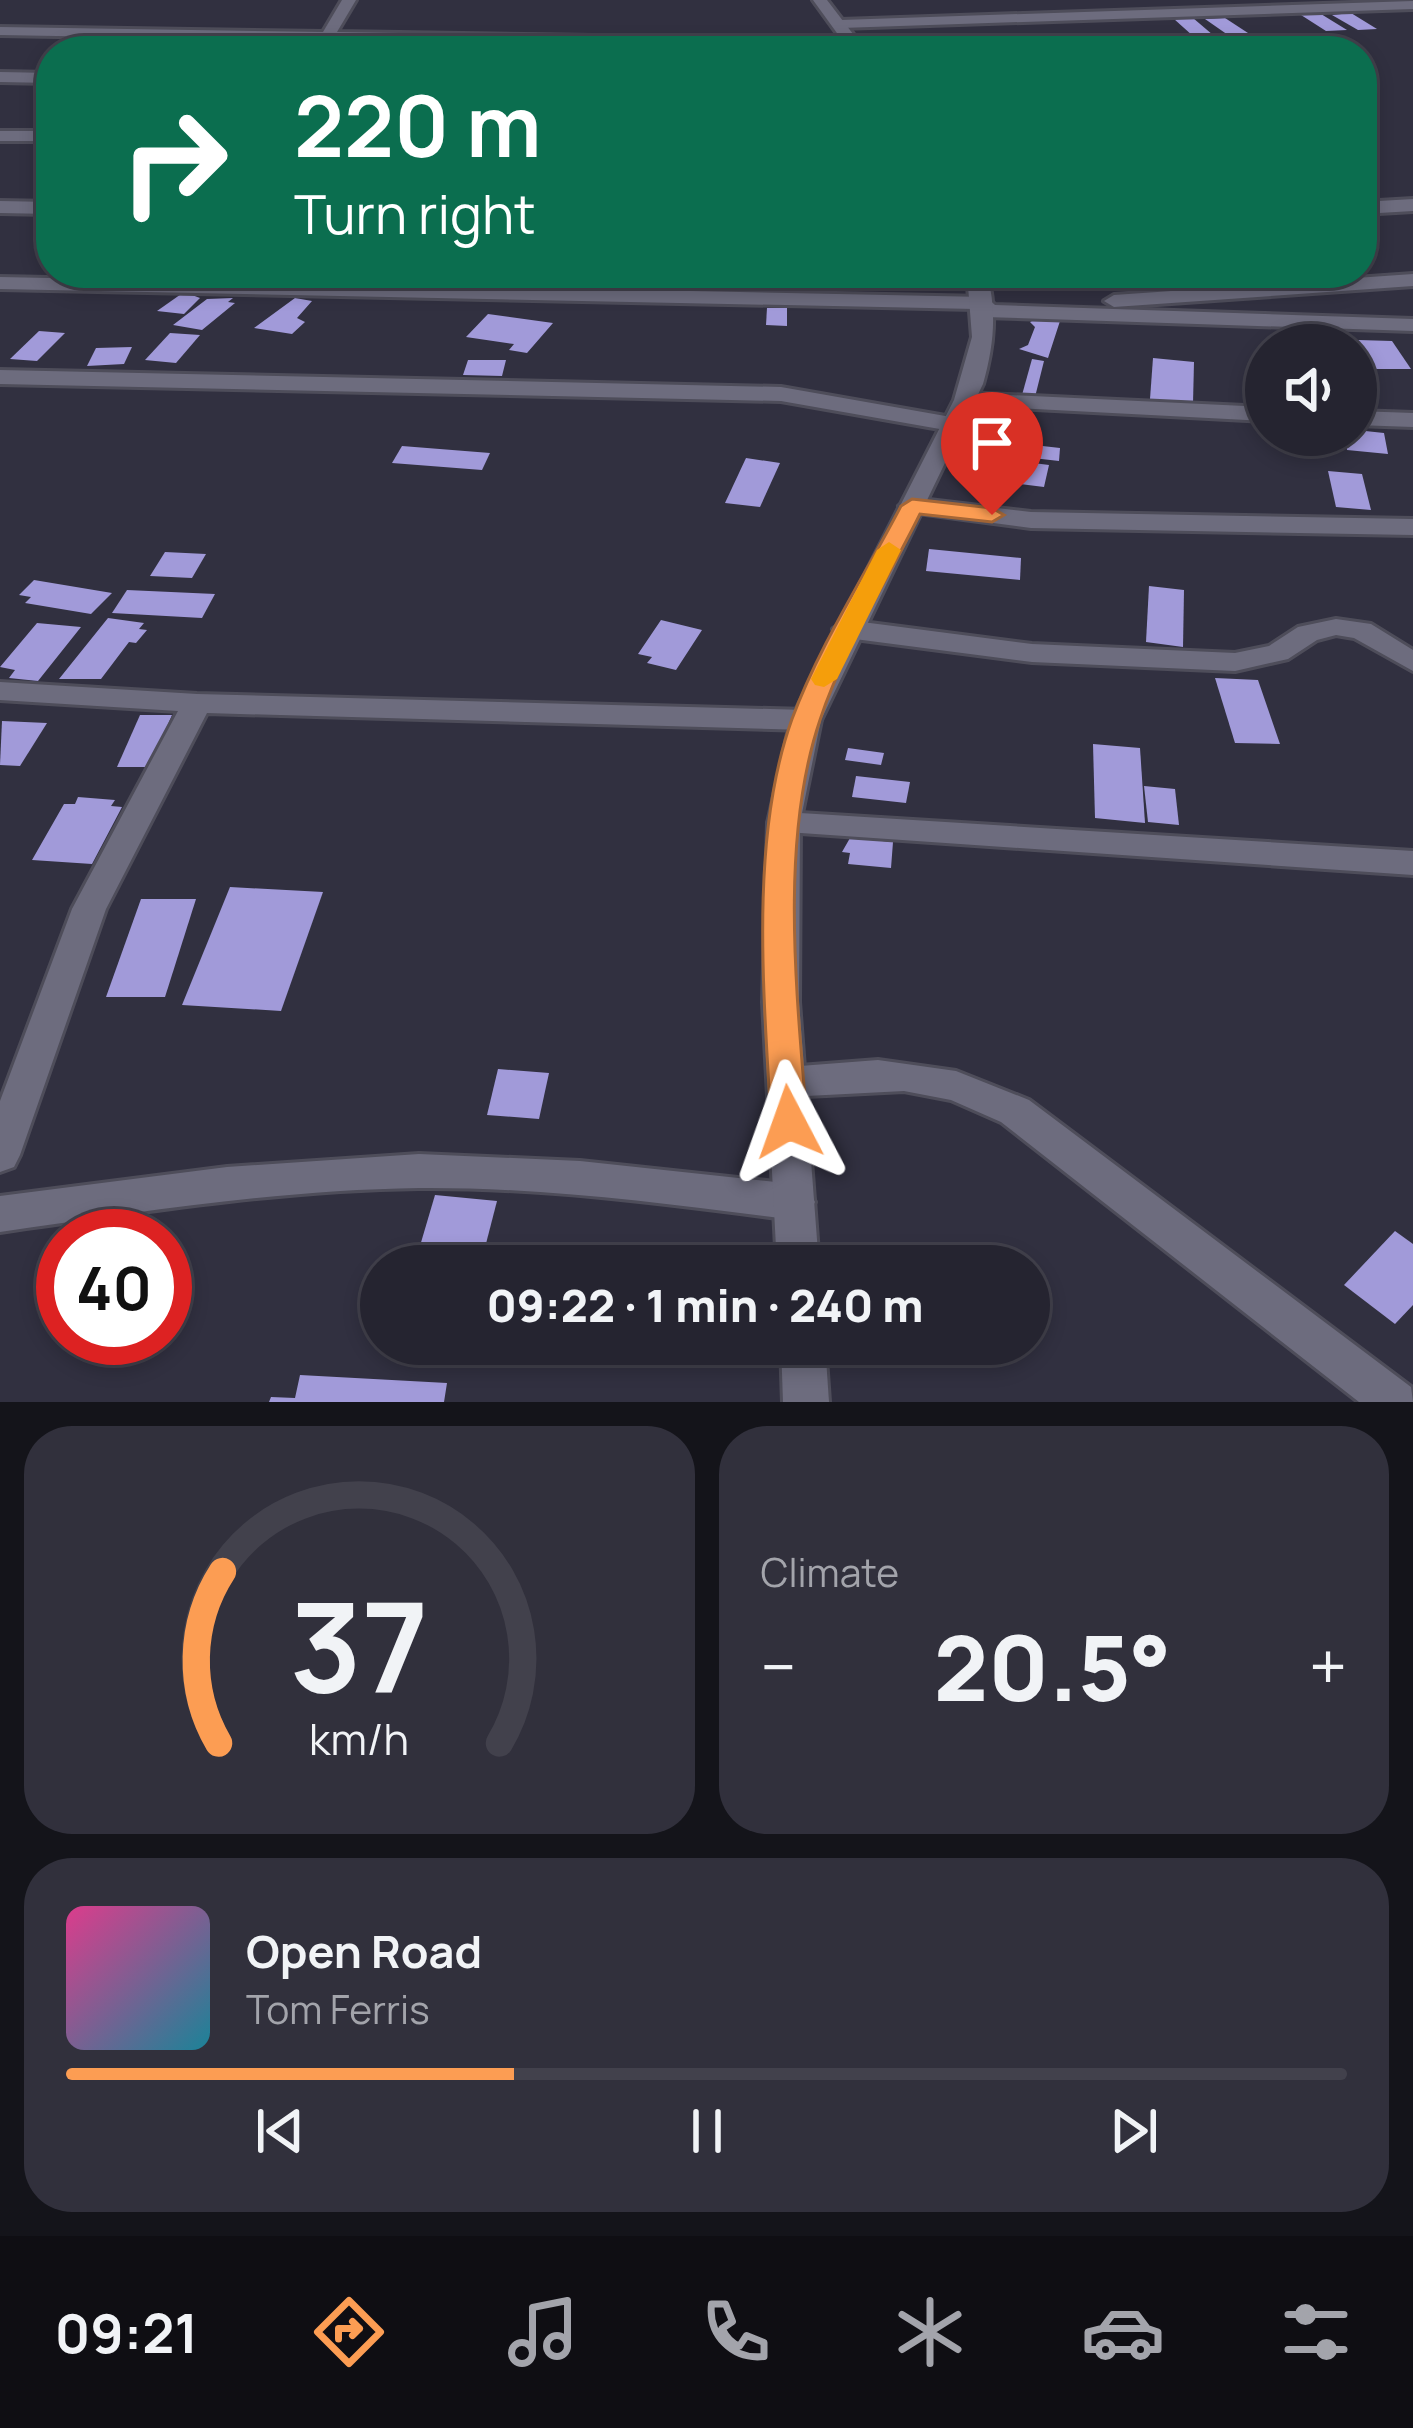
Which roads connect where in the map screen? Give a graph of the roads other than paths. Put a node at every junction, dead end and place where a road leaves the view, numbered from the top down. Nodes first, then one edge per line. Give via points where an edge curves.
1 (350, 0) edge
2 (820, 0) edge
3 (1413, 5) edge
4 (841, 24) junction
5 (0, 31) edge
6 (328, 35) junction
7 (342, 36) edge
8 (848, 36) edge
9 (0, 77) edge
10 (36, 78) edge
11 (0, 136) edge
12 (36, 136) edge
13 (1413, 206) edge
14 (0, 207) edge
15 (1377, 207) edge
16 (36, 208) edge
17 (36, 278) edge
18 (1413, 280) edge
19 (1377, 282) edge
20 (0, 283) edge
21 (28, 284) junction
22 (36, 284) edge
23 (346, 288) edge
24 (1279, 288) edge
25 (982, 296) edge
26 (0, 306) edge
27 (1056, 313) junction
28 (1413, 325) edge
29 (0, 377) edge
30 (958, 412) junction
31 (1245, 414) edge
32 (1377, 419) edge
33 (1413, 420) edge
34 (912, 506) junction
35 (1413, 527) edge
36 (847, 629) junction
37 (1413, 662) edge
38 (0, 691) edge
39 (197, 703) junction
40 (806, 720) junction
41 (784, 823) junction
42 (1413, 863) edge
43 (787, 1082) junction
44 (0, 1155) edge
45 (794, 1202) junction
46 (0, 1214) edge
47 (797, 1245) edge
48 (804, 1365) edge
49 (806, 1402) edge
50 (1395, 1402) edge

1 - 6 street
2 - 4 street
3 - 4 street
4 - 8 street
5 - 6 street
6 - 7 street
9 - 10 street
11 - 12 street
13 - 15 street
14 - 16 street
17 - 21 street
18 - 19 street
20 - 21 street
21 - 22 street
21 - 26 street
23 - 25 street
24 - 27 street via 1161,295
25 - 27 street
25 - 30 street via 983,350
27 - 28 street
29 - 30 street via 781,394
30 - 31 street
30 - 34 street
32 - 33 street
34 - 35 street via 1031,520
34 - 36 street
36 - 37 street via 1032,653 1235,662 1336,627 1361,630
36 - 40 street
38 - 39 street
39 - 40 street
39 - 44 street via 89,909
40 - 41 street
41 - 42 street
41 - 43 street
43 - 45 street
43 - 50 street via 908,1072 969,1087 1015,1111
45 - 46 street via 575,1176 368,1173
45 - 47 street
48 - 49 street

